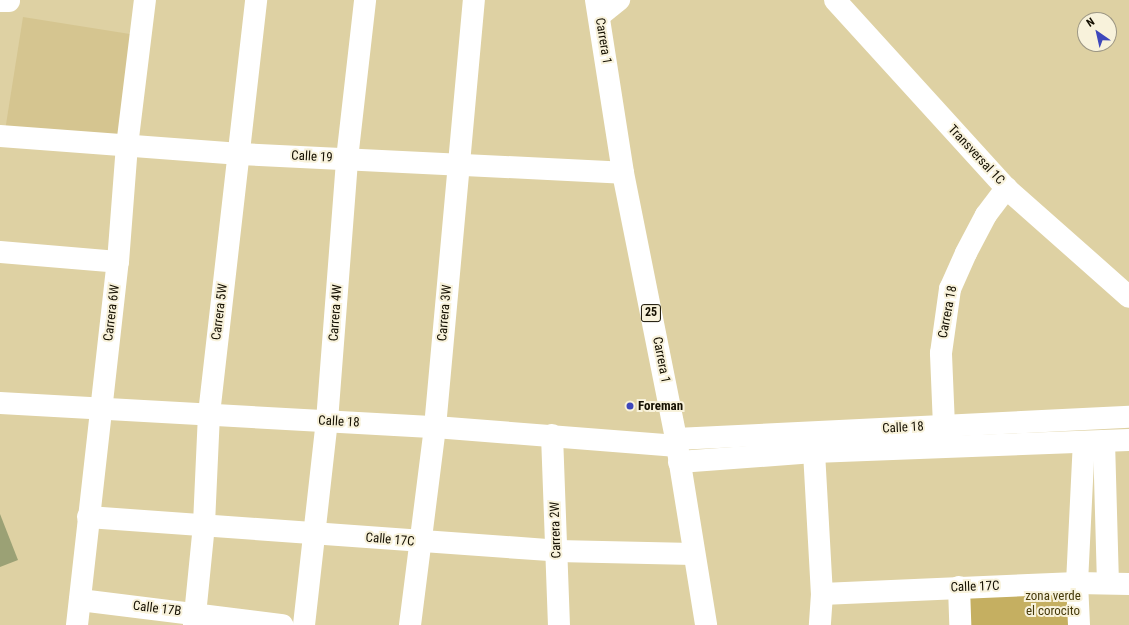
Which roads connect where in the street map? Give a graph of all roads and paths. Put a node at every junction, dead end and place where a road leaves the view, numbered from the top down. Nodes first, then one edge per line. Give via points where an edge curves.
1 (145, 0) edge
2 (256, 0) edge
3 (365, 0) edge
4 (474, 0) edge
5 (619, 0) edge
6 (835, 0) edge
7 (598, 8) edge
8 (0, 136) edge
9 (127, 146) junction
10 (240, 154) junction
11 (347, 159) junction
12 (458, 165) junction
13 (624, 173) junction
14 (1006, 188) junction
15 (0, 252) edge
16 (118, 262) junction
17 (1129, 297) edge
18 (0, 404) edge
19 (100, 410) junction
20 (209, 414) junction
21 (1129, 418) edge
22 (327, 421) junction
23 (944, 426) junction
24 (435, 427) junction
25 (552, 436) junction
26 (1129, 440) edge
27 (1094, 441) junction
28 (677, 449) junction
29 (814, 452) junction
30 (88, 517) junction
31 (204, 524) junction
32 (315, 534) junction
33 (422, 543) junction
34 (557, 551) junction
35 (693, 554) junction
36 (1077, 583) junction
37 (1118, 584) edge
38 (959, 587) junction
39 (822, 594) junction
40 (80, 600) junction
41 (194, 620) edge
42 (77, 625) edge
43 (282, 625) edge
44 (304, 625) edge
45 (410, 625) edge
46 (559, 625) edge
47 (706, 625) edge
48 (820, 625) edge
49 (960, 625) edge
50 (1079, 625) edge

1 - 9 main road, Carrera 6W
2 - 10 main road, Carrera 5W
3 - 11 main road, Carrera 4W
4 - 12 main road, Carrera 3W
5 - 7 main road
6 - 14 main road, Transversal 1C
7 - 13 main road, Carrera 1 / 25
8 - 9 main road, Calle 19
9 - 10 main road, Calle 19
9 - 16 main road, Carrera 6W
10 - 11 main road, Calle 19
10 - 20 main road, Carrera 5W
11 - 12 main road, Calle 19
11 - 22 main road, Carrera 4W
12 - 13 main road, Calle 19
12 - 24 main road, Carrera 3W
13 - 28 main road, Carrera 1 / 25
14 - 17 main road, Transversal 1C
14 - 23 main road, Carrera 18 via 986,215 950,289 941,353
15 - 16 main road
16 - 19 main road, Carrera 6W
18 - 19 main road, Calle 18
19 - 20 main road, Calle 18
19 - 30 main road, Carrera 6W
20 - 22 main road, Calle 18
20 - 31 main road, Carrera 5W
21 - 23 main road, Calle 18
22 - 24 main road, Calle 18
22 - 32 main road, Carrera 4W
23 - 28 main road, Calle 18
24 - 25 main road, Calle 18
24 - 33 main road, Carrera 3W
25 - 28 main road, Calle 18
25 - 34 main road, Carrera 2W
26 - 27 main road, Calle 18
27 - 29 main road, Calle 18
27 - 36 main road
27 - 37 main road
28 - 29 main road, Calle 18
28 - 35 main road, Carrera 1 / 25
29 - 39 main road
30 - 31 main road, Calle 17C
30 - 40 main road, Carrera 6W
31 - 32 main road, Calle 17C
31 - 41 main road, Carrera 5W
32 - 33 main road, Calle 17C
32 - 44 main road, Carrera 4W
33 - 34 main road, Calle 17C
33 - 45 main road, Carrera 3W
34 - 35 main road, Calle 17C
34 - 46 main road, Carrera 2W
35 - 47 main road, Carrera 1 / 25
36 - 37 main road, Calle 17C
36 - 38 main road, Calle 17C
36 - 50 main road
38 - 39 main road, Calle 17C
38 - 49 main road
39 - 48 main road
40 - 41 main road, Calle 17B
40 - 42 main road, Carrera 6W
41 - 43 main road, Calle 17B

